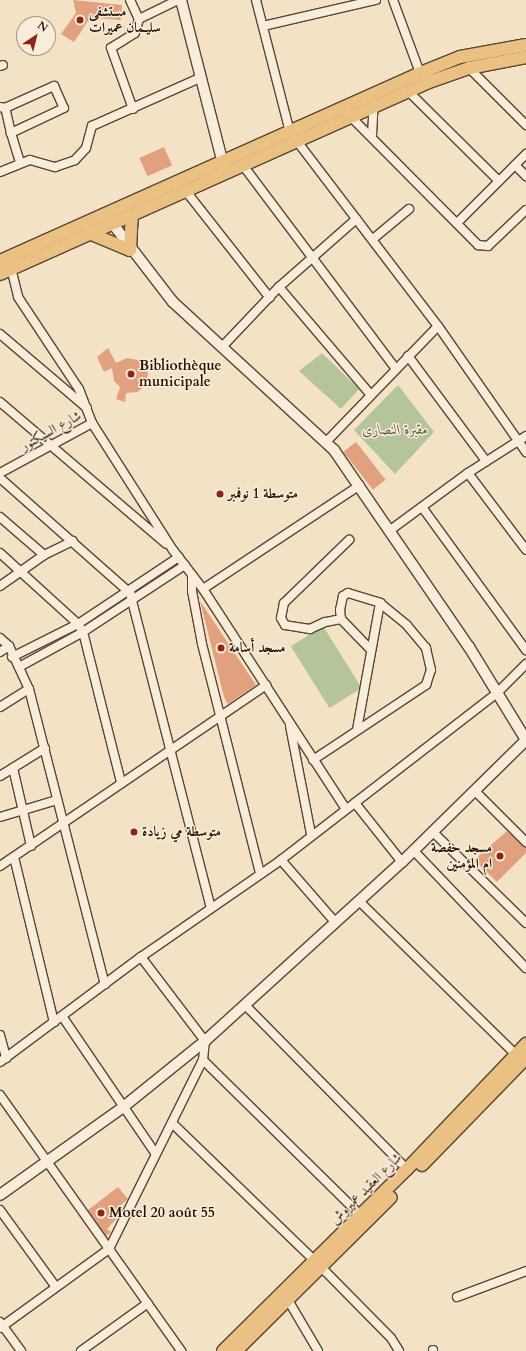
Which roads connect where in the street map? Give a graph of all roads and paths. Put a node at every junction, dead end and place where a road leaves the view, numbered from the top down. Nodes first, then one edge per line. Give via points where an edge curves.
1 (130, 0) edge
2 (180, 0) edge
3 (256, 0) edge
4 (376, 0) edge
5 (393, 0) edge
6 (341, 3) edge
7 (140, 19) junction
8 (263, 26) junction
9 (526, 45) edge
10 (526, 58) edge
11 (469, 68) junction
12 (420, 72) junction
13 (200, 78) junction
14 (408, 91) junction
15 (371, 95) junction
16 (345, 106) junction
17 (375, 106) junction
18 (3, 108) edge
19 (133, 109) junction
20 (350, 118) junction
21 (526, 125) edge
22 (11, 132) junction
23 (290, 132) junction
24 (372, 136) junction
25 (298, 141) junction
26 (526, 154) edge
27 (20, 163) junction
28 (242, 164) junction
29 (514, 166) junction
30 (224, 167) junction
31 (0, 172) edge
32 (526, 176) edge
33 (499, 182) junction
34 (185, 190) junction
35 (409, 209) dead end
36 (526, 210) edge
37 (106, 214) junction
38 (132, 216) junction
39 (356, 219) junction
40 (457, 222) junction
41 (112, 224) junction
42 (89, 233) junction
43 (373, 239) junction
44 (130, 250) junction
45 (312, 258) junction
46 (7, 263) edge
47 (0, 274) edge
48 (279, 288) junction
49 (270, 298) junction
50 (438, 326) junction
51 (0, 334) edge
52 (222, 347) junction
53 (408, 356) junction
54 (395, 368) junction
55 (370, 394) junction
56 (0, 402) edge
57 (89, 410) junction
58 (92, 423) junction
59 (526, 436) edge
60 (326, 442) junction
61 (518, 442) junction
62 (52, 446) junction
63 (526, 452) edge
64 (486, 461) junction
65 (0, 472) edge
66 (468, 473) junction
67 (0, 478) edge
68 (360, 485) junction
69 (422, 507) junction
70 (0, 517) edge
71 (388, 531) junction
72 (73, 540) junction
73 (349, 540) dead end
74 (173, 550) junction
75 (526, 550) edge
76 (0, 553) edge
77 (44, 554) junction
78 (180, 557) junction
79 (185, 565) junction
80 (22, 572) junction
81 (192, 575) junction
82 (0, 586) edge
83 (203, 589) junction
84 (130, 593) junction
85 (131, 602) junction
86 (380, 603) junction
87 (341, 619) junction
88 (78, 624) junction
89 (83, 632) junction
90 (0, 638) edge
91 (9, 646) junction
92 (371, 650) junction
93 (526, 650) edge
94 (0, 652) edge
95 (12, 657) junction
96 (526, 664) edge
97 (19, 667) junction
98 (266, 685) junction
99 (29, 689) junction
100 (497, 693) junction
101 (0, 706) edge
102 (221, 716) junction
103 (289, 721) junction
104 (357, 729) junction
105 (526, 740) edge
106 (45, 748) junction
107 (169, 750) junction
108 (313, 760) junction
109 (13, 768) junction
110 (0, 776) edge
111 (122, 782) junction
112 (474, 790) junction
113 (57, 800) junction
114 (355, 803) junction
115 (346, 809) junction
116 (21, 811) junction
117 (0, 817) edge
118 (65, 823) junction
119 (433, 832) junction
120 (311, 834) junction
121 (526, 842) edge
122 (31, 846) junction
123 (414, 851) junction
124 (14, 857) junction
125 (281, 860) junction
126 (402, 862) junction
127 (0, 866) edge
128 (260, 874) junction
129 (359, 901) junction
130 (211, 908) junction
131 (335, 922) junction
132 (526, 923) edge
133 (141, 957) junction
134 (526, 968) edge
135 (105, 984) junction
136 (246, 1006) junction
137 (62, 1016) junction
138 (54, 1022) junction
139 (0, 1035) edge
140 (205, 1041) junction
141 (526, 1044) edge
142 (521, 1056) edge
143 (3, 1060) edge
144 (203, 1060) junction
145 (0, 1095) edge
146 (122, 1108) junction
147 (172, 1123) junction
148 (156, 1154) junction
149 (46, 1160) junction
150 (407, 1170) junction
151 (0, 1195) edge
152 (0, 1210) edge
153 (361, 1216) junction
154 (109, 1249) junction
155 (319, 1264) junction
156 (526, 1271) edge
157 (56, 1287) junction
158 (457, 1297) dead end
159 (288, 1300) junction
160 (148, 1303) junction
161 (1, 1325) edge
162 (20, 1351) edge
163 (81, 1351) edge
164 (181, 1351) edge
165 (223, 1351) edge
166 (236, 1351) edge
167 (318, 1351) edge
168 (399, 1351) edge

1 - 7 street
2 - 7 street
2 - 13 street
3 - 8 street
4 - 6 street
5 - 12 street
6 - 8 street
7 - 19 street via 135,33 110,48
8 - 23 street
9 - 12 main road via 460,57
10 - 11 main road
11 - 14 main road
11 - 21 street
12 - 15 main road
13 - 19 street
13 - 30 street
14 - 17 main road
14 - 33 street
15 - 16 main road
15 - 17 street
16 - 20 street
16 - 23 main road
17 - 20 main road
17 - 24 street
18 - 22 street
18 - 22 street via 54,86 64,108
19 - 27 street via 92,126 88,131 86,148 75,160 55,167 30,160
20 - 24 street
20 - 25 main road
22 - 27 street
23 - 25 street
23 - 30 main road
24 - 40 street
25 - 28 main road
25 - 39 street
26 - 29 street
27 - 31 street
28 - 30 main road
28 - 45 street
29 - 32 street
29 - 33 street
30 - 34 main road
30 - 37 main road
33 - 40 street
34 - 38 main road
34 - 49 street
35 - 43 street
36 - 40 street via 485,247 478,245
37 - 41 street
37 - 46 main road
38 - 41 main road
38 - 44 main road
39 - 43 street
39 - 45 street
41 - 42 main road
41 - 44 street
42 - 44 main road
42 - 46 main road
43 - 50 street
44 - 52 street via 173,302
45 - 48 street
45 - 54 street
46 - 47 main road
46 - 57 street via 18,297 72,378
48 - 49 street
48 - 55 street
49 - 52 street
50 - 53 street
50 - 61 street
51 - 57 street
52 - 60 street
53 - 54 street
53 - 64 street
54 - 55 street
55 - 60 street
56 - 62 street
57 - 58 street
58 - 62 street, شارع السيكتور
58 - 74 street
59 - 61 street
60 - 68 street
61 - 63 street
61 - 64 street
62 - 65 street, شارع السيكتور
62 - 74 street
64 - 66 street
66 - 69 street
66 - 75 street
67 - 72 street
68 - 71 street
68 - 83 street
69 - 71 street
69 - 93 street
70 - 77 street
71 - 100 street via 469,647
72 - 77 street
72 - 84 street
73 - 87 street via 284,602 281,618 286,625 310,629 325,622
74 - 78 street
76 - 80 street
77 - 80 street
78 - 79 street
78 - 84 street
79 - 81 street
79 - 85 street
80 - 82 street
80 - 88 street
81 - 83 street
81 - 102 street via 192,591 202,644
83 - 98 street
84 - 85 street
84 - 88 street
85 - 89 street
85 - 107 street
86 - 87 street via 345,594 340,610
86 - 92 street
86 - 104 street via 426,648 431,670 426,686
87 - 92 street
88 - 89 street
88 - 95 street
89 - 97 street
89 - 111 street
90 - 91 street
91 - 94 street
91 - 95 street
92 - 104 street
95 - 97 street
96 - 100 street
97 - 99 street
98 - 102 street
98 - 103 street
99 - 101 street
99 - 106 street
100 - 105 street
100 - 114 street
102 - 107 street
102 - 128 street
103 - 108 street
103 - 120 street
104 - 108 street
105 - 112 street
106 - 109 street
106 - 113 street
107 - 111 street
107 - 130 street
108 - 115 street
109 - 110 street
109 - 116 street
111 - 118 street
112 - 119 street
112 - 121 street
113 - 116 street
113 - 118 street
114 - 115 street
114 - 126 street
115 - 120 street
116 - 117 street
116 - 122 street
118 - 122 street
118 - 135 street
119 - 123 street
119 - 132 street
120 - 125 street
122 - 124 street
123 - 126 street
123 - 134 street
124 - 127 street
124 - 138 street
125 - 128 street
125 - 131 street
126 - 129 street
128 - 130 street
129 - 131 street
129 - 142 street
130 - 133 street
131 - 136 street
133 - 135 street
133 - 140 street
135 - 137 street
136 - 140 street
136 - 150 street
137 - 138 street
137 - 146 street
138 - 143 street
139 - 143 street
140 - 144 street
140 - 146 street
141 - 142 main road, شارع العقيد عميروش
142 - 150 main road, شارع العقيد عميروش
142 - 155 main road, شارع العقيد عميروش
144 - 147 street
144 - 153 street
145 - 149 street
146 - 148 street
146 - 149 street
147 - 148 street
147 - 155 street
148 - 154 street
149 - 151 street
149 - 154 street
150 - 153 main road, شارع العقيد عميروش
152 - 157 street
153 - 155 main road, شارع العقيد عميروش
154 - 157 street
154 - 160 street
155 - 159 main road, شارع العقيد عميروش
155 - 165 main road, شارع العقيد عميروش
155 - 168 street via 391,1338
156 - 158 street
157 - 161 street
159 - 166 main road, شارع العقيد عميروش
159 - 167 street
160 - 163 street
160 - 164 street
161 - 162 street

